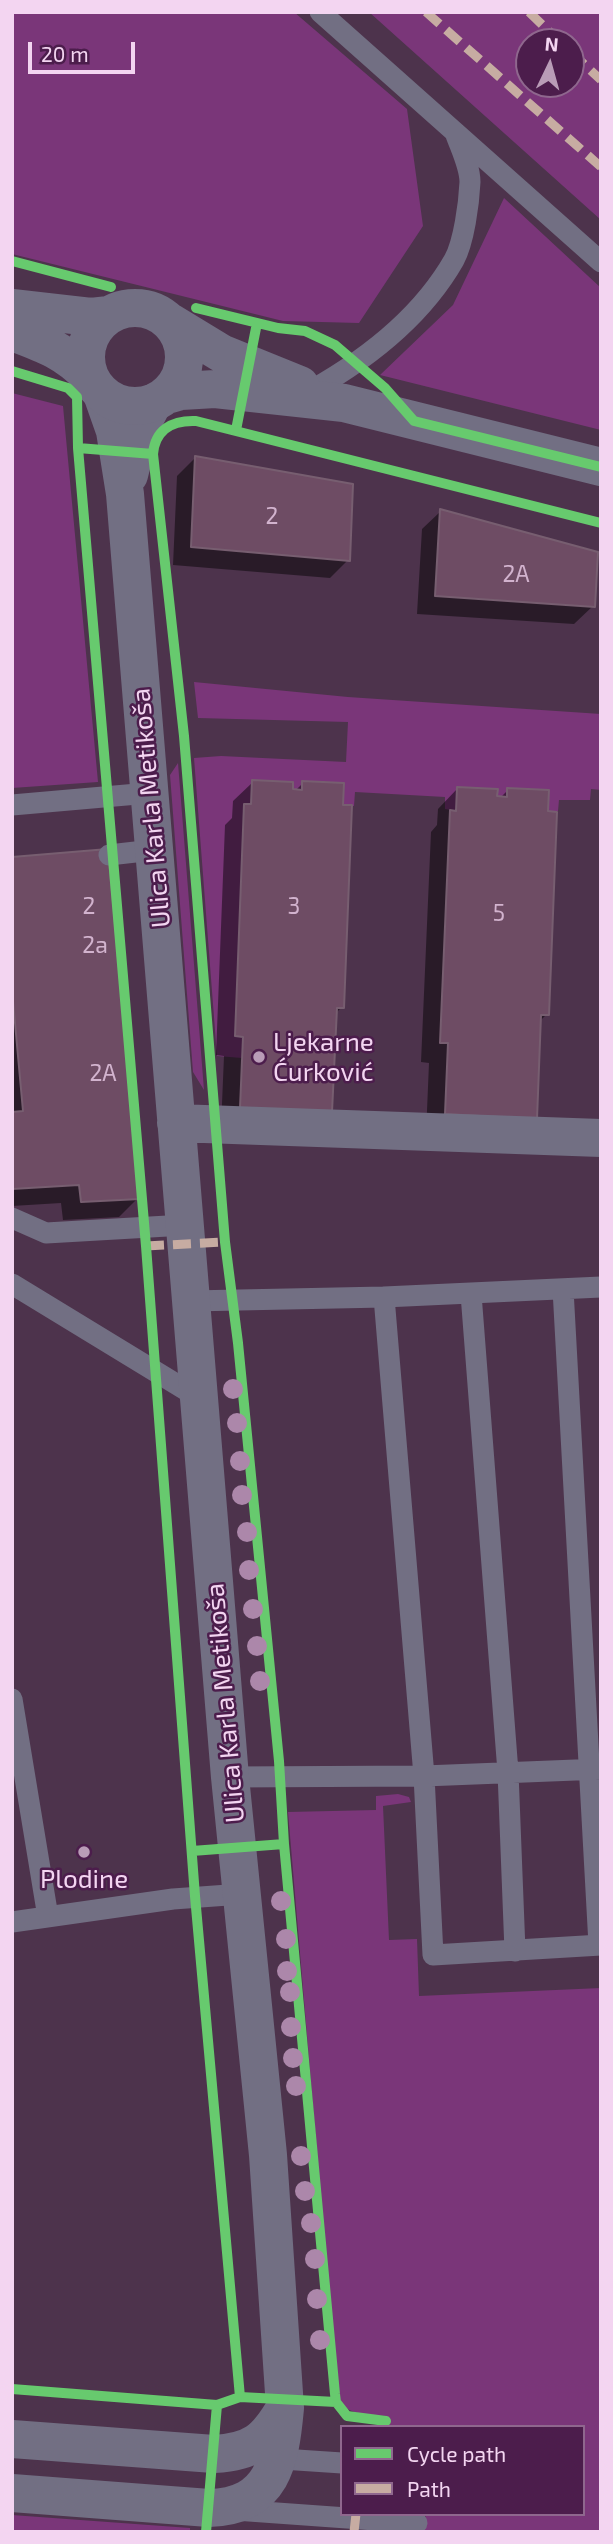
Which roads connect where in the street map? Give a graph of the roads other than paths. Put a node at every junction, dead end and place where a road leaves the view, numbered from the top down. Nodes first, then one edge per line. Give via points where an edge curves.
1 (320, 12) edge
2 (456, 133) junction
3 (601, 262) edge
4 (12, 308) edge
5 (109, 315) junction
6 (170, 322) junction
7 (12, 332) edge
8 (96, 385) junction
9 (328, 397) junction
10 (160, 399) junction
11 (601, 467) edge
12 (125, 494) junction
13 (149, 793) junction
14 (12, 805) edge
15 (153, 850) junction
16 (108, 855) dead end
17 (176, 1123) junction
18 (601, 1138) edge
19 (12, 1218) edge
20 (184, 1225) junction
21 (12, 1284) edge
22 (601, 1287) edge
23 (563, 1289) junction
24 (471, 1294) junction
25 (384, 1297) junction
26 (191, 1301) junction
27 (199, 1398) junction
28 (12, 1699) edge
29 (596, 1769) edge
30 (508, 1772) junction
31 (424, 1776) junction
32 (230, 1777) junction
33 (242, 1894) junction
34 (48, 1917) junction
35 (12, 1922) edge
36 (600, 1945) edge
37 (515, 1951) junction
38 (285, 2408) junction
39 (12, 2438) edge
40 (214, 2454) junction
41 (278, 2459) junction
42 (340, 2463) edge
43 (12, 2493) edge
44 (209, 2508) junction
45 (417, 2523) dead end

1 - 2 lane
2 - 3 lane
2 - 9 lane via 470,179 467,216 455,259 426,299
4 - 5 street
5 - 6 street via 141,308
5 - 8 street via 88,341 86,359
6 - 9 street via 221,353
6 - 10 street via 185,351 184,367 178,383
7 - 8 street via 73,359
8 - 10 street via 120,404 137,407
8 - 12 street, Ulica Karla Metikoša via 116,431
9 - 10 street via 215,388 181,391
9 - 11 street
10 - 12 street, Ulica Karla Metikoša via 141,426
12 - 13 street, Ulica Karla Metikoša
13 - 14 lane
13 - 15 street, Ulica Karla Metikoša
15 - 16 lane
15 - 17 street, Ulica Karla Metikoša
17 - 18 street
17 - 20 street, Ulica Karla Metikoša
19 - 20 lane via 46,1233
20 - 26 street, Ulica Karla Metikoša
21 - 27 lane
22 - 23 lane
23 - 24 lane
23 - 29 lane
24 - 25 lane
24 - 30 lane
25 - 26 lane
25 - 31 lane
26 - 27 street, Ulica Karla Metikoša
27 - 32 street, Ulica Karla Metikoša
28 - 34 lane
29 - 30 lane
29 - 36 lane
30 - 31 lane
30 - 37 lane
31 - 32 lane
31 - 37 lane via 433,1955
32 - 33 street, Ulica Karla Metikoša
33 - 34 lane
33 - 38 street, Ulica Karla Metikoša via 268,2155
34 - 35 lane
36 - 37 lane
38 - 40 street via 262,2439 247,2449
38 - 41 street, Ulica Karla Metikoša
39 - 40 street
40 - 41 lane
41 - 42 lane
41 - 44 street via 270,2478 244,2502
43 - 44 street
44 - 45 lane

